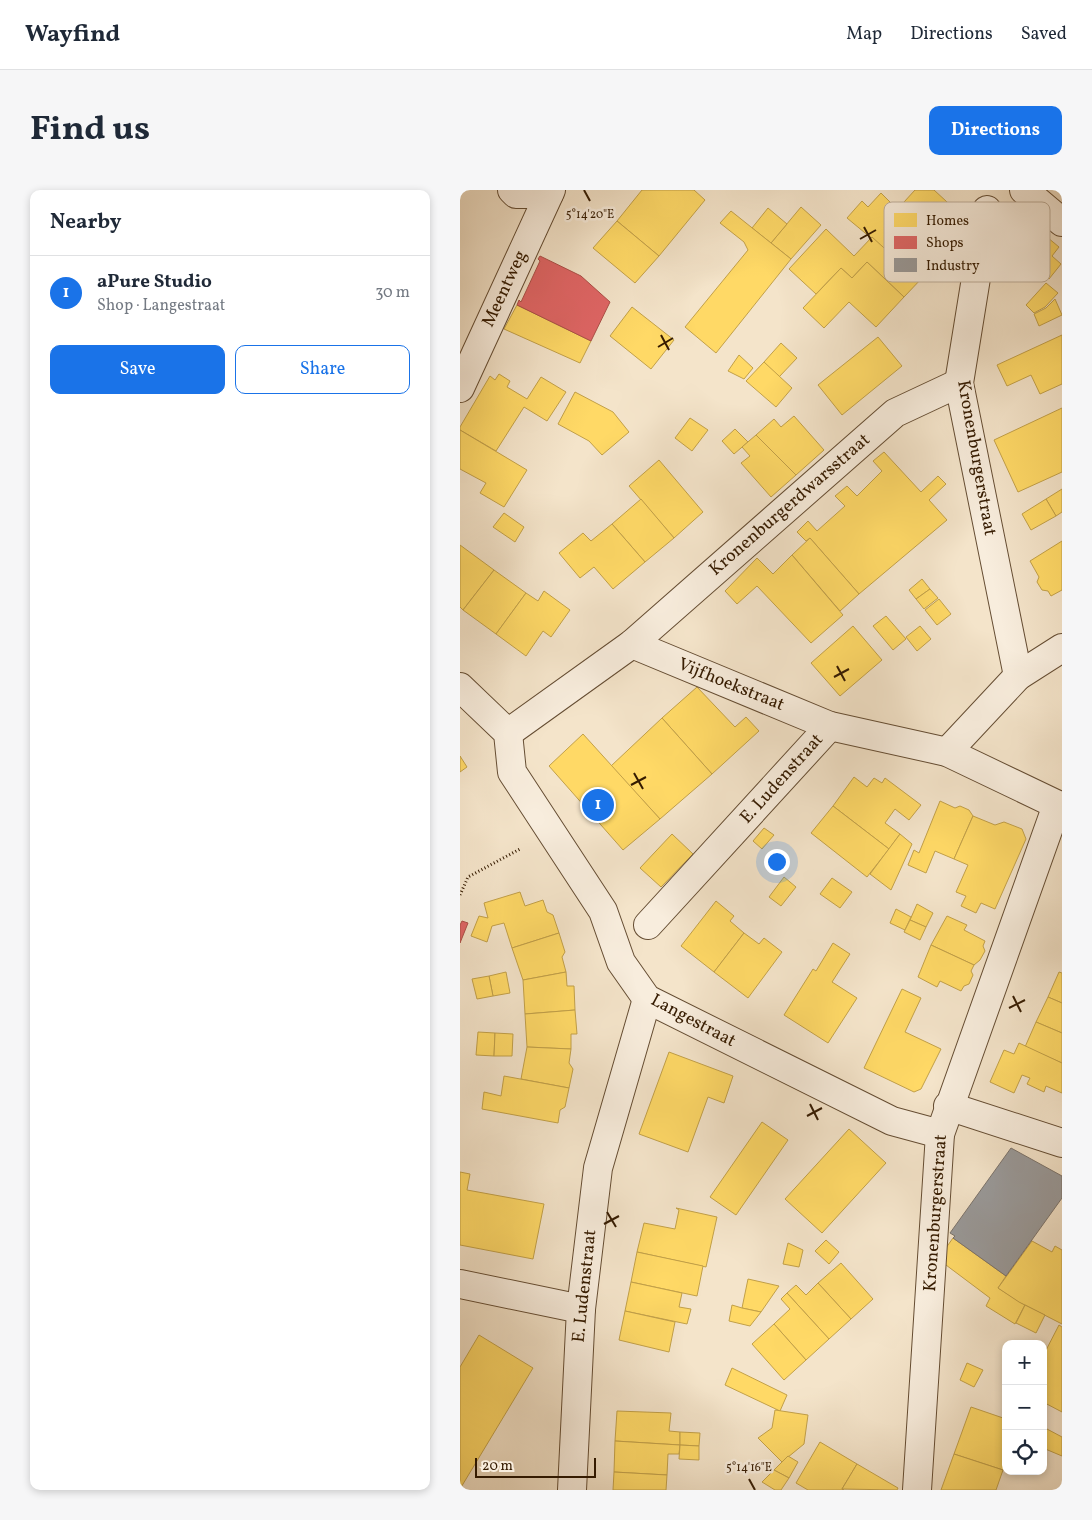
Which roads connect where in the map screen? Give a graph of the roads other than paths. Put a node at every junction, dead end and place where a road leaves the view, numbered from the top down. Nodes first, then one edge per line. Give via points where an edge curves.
1 (512, 190) edge
2 (1024, 190) edge
3 (550, 192) edge
4 (1038, 202) edge
5 (1050, 212) edge
6 (1062, 222) edge
7 (975, 282) edge
8 (959, 383) junction
9 (460, 388) edge
10 (632, 644) junction
11 (1062, 648) edge
12 (1018, 676) junction
13 (460, 687) edge
14 (830, 726) junction
15 (508, 733) junction
16 (948, 752) junction
17 (1059, 806) edge
18 (648, 925) dead end
19 (647, 999) junction
20 (948, 1106) junction
21 (940, 1134) junction
22 (1062, 1143) edge
23 (460, 1284) edge
24 (580, 1309) junction
25 (572, 1490) edge
26 (918, 1490) edge

1 - 3 street via 516,194
2 - 4 street
3 - 9 street, Meentweg
5 - 6 street
7 - 8 street, Kronenburgerstraat
8 - 10 street, Kronenburgerdwarsstraat via 895,412
8 - 12 street, Kronenburgerstraat
10 - 14 street, Vijfhoekstraat
10 - 15 street
11 - 12 street
12 - 16 street
13 - 15 street
14 - 16 street, E. Ludenstraat
14 - 18 street, E. Ludenstraat
15 - 19 street, Langestraat via 512,772 603,911 621,962
16 - 17 street
17 - 20 street, Kronenburgerstraat
19 - 21 street, Langestraat via 892,1121
19 - 24 street, E. Ludenstraat via 598,1168
20 - 21 street, Kronenburgerstraat
20 - 22 street
21 - 26 street, Kronenburgerstraat
23 - 24 street
24 - 25 street, E. Ludenstraat

